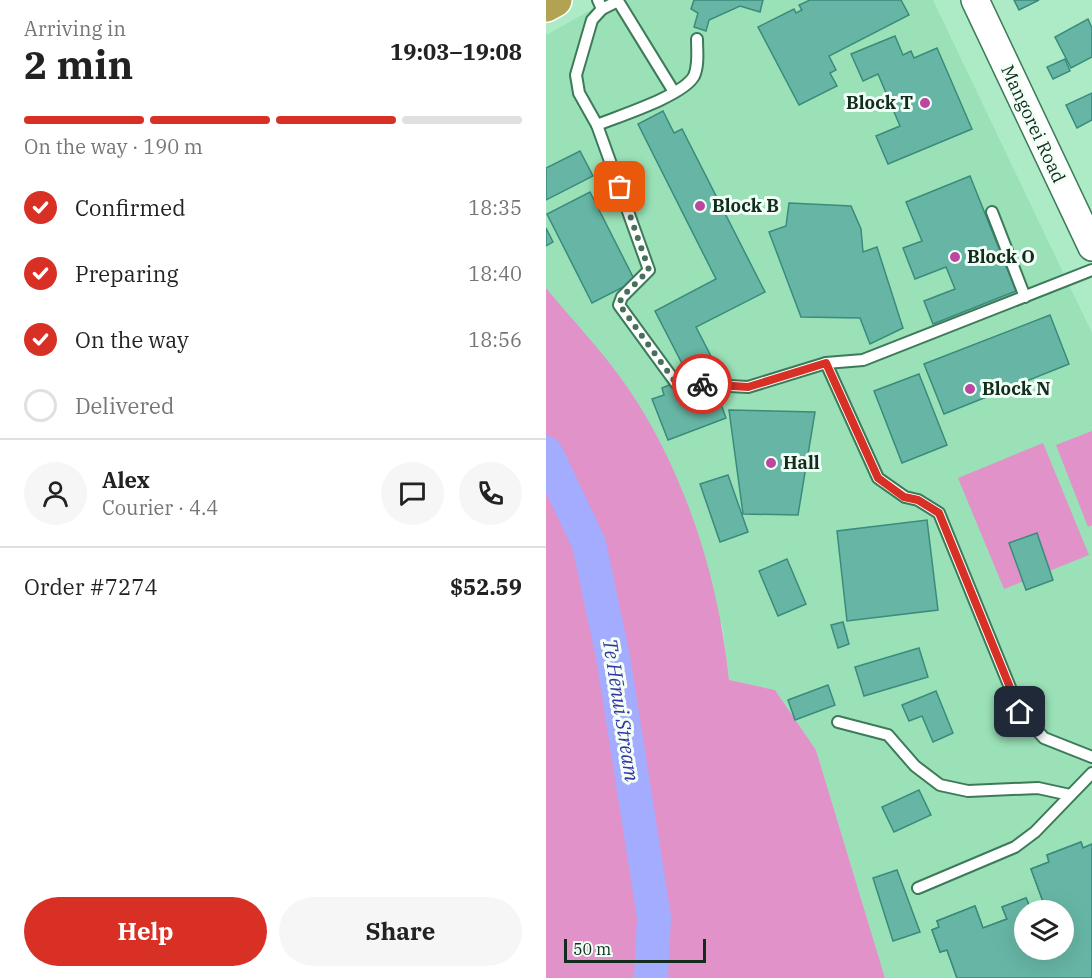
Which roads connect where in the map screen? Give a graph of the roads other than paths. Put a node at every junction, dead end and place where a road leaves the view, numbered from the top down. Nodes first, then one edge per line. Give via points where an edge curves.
1 (555, 0) edge
2 (975, 0) edge
3 (600, 4) edge
4 (546, 5) edge
5 (697, 39) dead end
6 (674, 92) junction
7 (597, 125) junction
8 (992, 212) dead end
9 (1092, 247) edge
10 (1092, 270) edge
11 (1025, 297) junction
12 (826, 363) junction
13 (838, 722) dead end
14 (1092, 757) edge
15 (1092, 773) edge
16 (1070, 795) junction
17 (918, 888) dead end

1 - 4 highway
2 - 9 main road, Mangorei Road
3 - 6 lane via 618,1
3 - 7 lane via 576,75 579,93
5 - 6 lane via 693,78
6 - 7 lane
7 - 12 lane via 649,270 619,304 676,383 748,387
8 - 11 lane
10 - 11 lane
11 - 12 lane via 863,360
12 - 14 lane via 878,478 904,497 918,500 939,513 1020,712 1044,738
13 - 16 lane via 888,735 915,766 940,785 968,791 1038,788
15 - 16 lane
16 - 17 lane via 1015,848

